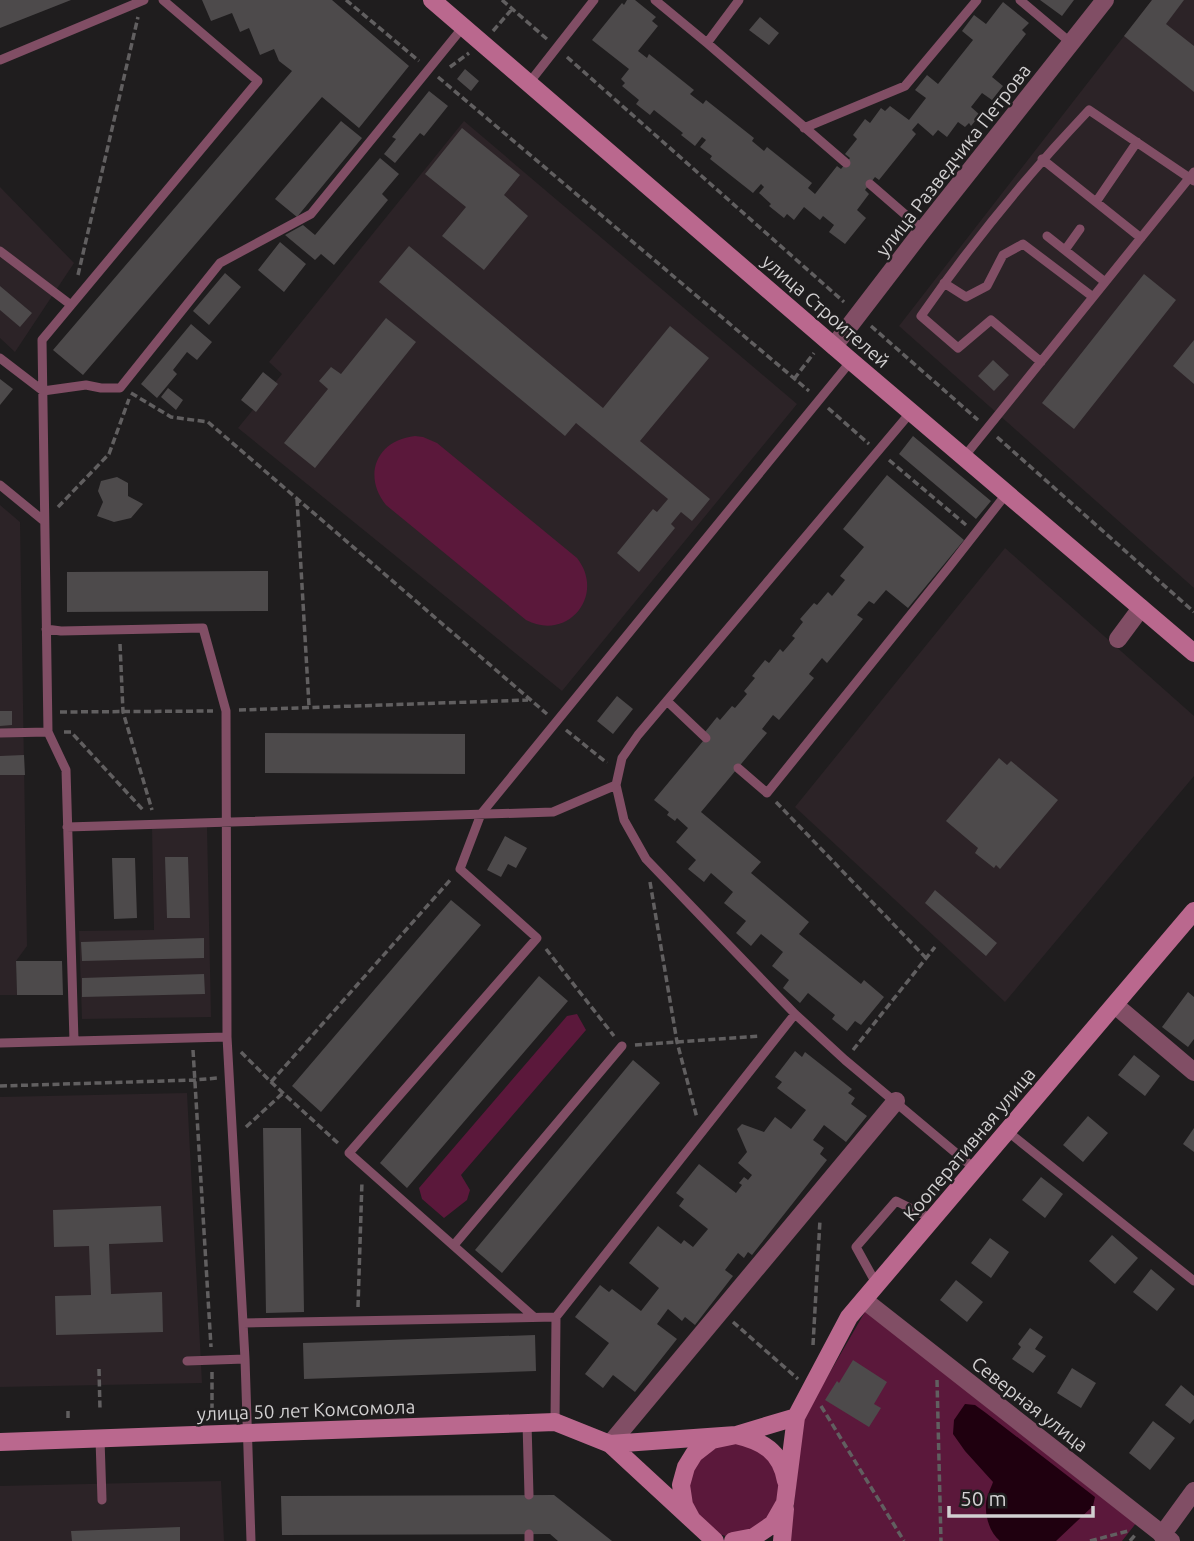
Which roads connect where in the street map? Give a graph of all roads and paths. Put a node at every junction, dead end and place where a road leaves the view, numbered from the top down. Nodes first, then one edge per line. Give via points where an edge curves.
1 (163, 0) edge
2 (346, 0) edge
3 (432, 0) edge
4 (594, 0) edge
5 (655, 0) edge
6 (739, 0) edge
7 (977, 0) edge
8 (1020, 0) edge
9 (143, 1) edge
10 (1101, 2) edge
11 (463, 27) junction
12 (707, 43) junction
13 (1071, 43) junction
14 (0, 60) edge
15 (429, 69) junction
16 (529, 83) junction
17 (804, 128) junction
18 (1137, 142) junction
19 (1042, 159) junction
20 (846, 163) dead end
21 (1192, 177) edge
22 (870, 184) dead end
23 (1096, 202) junction
24 (1080, 229) dead end
25 (923, 230) junction
26 (1047, 236) dead end
27 (1141, 238) junction
28 (1065, 250) junction
29 (0, 251) edge
30 (1105, 282) junction
31 (944, 283) junction
32 (1093, 297) junction
33 (71, 305) junction
34 (834, 346) junction
35 (0, 358) edge
36 (851, 361) junction
37 (1041, 362) junction
38 (43, 391) junction
39 (819, 400) junction
40 (911, 412) junction
41 (878, 451) junction
42 (964, 457) junction
43 (0, 485) edge
44 (1007, 493) junction
45 (297, 499) junction
46 (44, 521) junction
47 (976, 533) junction
48 (1141, 607) junction
49 (46, 629) junction
50 (119, 630) junction
51 (1118, 639) dead end
52 (1194, 653) edge
53 (528, 700) junction
54 (667, 701) junction
55 (310, 707) junction
56 (226, 711) junction
57 (48, 712) junction
58 (123, 712) junction
59 (557, 723) junction
60 (48, 732) junction
61 (0, 733) edge
62 (706, 738) dead end
63 (738, 768) dead end
64 (619, 773) junction
65 (616, 785) junction
66 (767, 793) junction
67 (481, 814) junction
68 (227, 822) junction
69 (156, 824) junction
70 (67, 827) junction
71 (646, 859) junction
72 (460, 869) junction
73 (1194, 911) edge
74 (537, 937) junction
75 (935, 947) dead end
76 (926, 958) junction
77 (1115, 1005) junction
78 (795, 1014) junction
79 (779, 1034) junction
80 (227, 1037) junction
81 (192, 1038) junction
82 (74, 1041) junction
83 (677, 1042) junction
84 (0, 1043) edge
85 (622, 1046) junction
86 (845, 1060) junction
87 (1194, 1072) edge
88 (229, 1077) junction
89 (195, 1080) junction
90 (271, 1083) junction
91 (0, 1086) edge
92 (283, 1093) junction
93 (896, 1101) junction
94 (1007, 1131) junction
95 (701, 1134) junction
96 (232, 1139) junction
97 (349, 1153) junction
98 (363, 1165) junction
99 (975, 1168) junction
100 (821, 1189) junction
101 (932, 1219) junction
102 (453, 1245) junction
103 (1194, 1282) edge
104 (877, 1284) junction
105 (864, 1300) junction
106 (720, 1311) junction
107 (534, 1317) junction
108 (556, 1317) junction
109 (357, 1321) junction
110 (243, 1323) junction
111 (813, 1349) dead end
112 (937, 1357) junction
113 (245, 1359) junction
114 (187, 1361) dead end
115 (212, 1361) junction
116 (99, 1369) dead end
117 (811, 1390) junction
118 (212, 1408) dead end
119 (100, 1410) dead end
120 (796, 1417) junction
121 (555, 1422) junction
122 (527, 1423) junction
123 (248, 1433) junction
124 (736, 1435) junction
125 (100, 1439) junction
126 (0, 1442) edge
127 (610, 1444) junction
128 (1194, 1491) edge
129 (529, 1495) dead end
130 (102, 1500) dead end
131 (785, 1503) junction
132 (693, 1522) junction
133 (1141, 1528) dead end
134 (1166, 1538) edge
135 (251, 1541) edge
136 (715, 1541) edge
137 (733, 1541) edge
138 (782, 1541) edge
139 (904, 1541) edge
140 (941, 1541) edge
141 (1090, 1541) edge

1 - 33 lane via 258,81
2 - 15 path
3 - 11 main road, улица Строителей
4 - 16 lane
5 - 12 lane
6 - 12 lane
7 - 17 lane via 905,86
8 - 13 lane
9 - 14 lane
9 - 33 path
10 - 13 street, улица Разведчика Петрова
11 - 15 lane
11 - 16 main road, улица Строителей
12 - 17 lane
13 - 25 street, улица Разведчика Петрова
15 - 38 lane via 310,214 220,263 120,388 86,385
15 - 39 path
16 - 34 main road, улица Строителей
17 - 20 lane
18 - 19 lane via 1089,110
18 - 21 lane
18 - 23 lane
19 - 23 lane
19 - 31 lane
21 - 27 lane
22 - 25 lane
23 - 27 lane
24 - 28 lane
25 - 34 street, улица Разведчика Петрова
26 - 28 lane
27 - 30 lane
28 - 30 lane
29 - 33 lane
30 - 32 lane
31 - 32 lane via 967,297 987,286 1003,255 1023,244
31 - 37 lane via 921,316 958,348 991,320
32 - 37 lane
33 - 38 lane via 42,340
34 - 36 main road, улица Строителей
35 - 38 lane
36 - 39 lane
36 - 40 main road, улица Строителей
37 - 42 lane
38 - 46 lane
39 - 41 path
39 - 59 lane
40 - 41 lane
40 - 42 main road, улица Строителей
41 - 47 path
41 - 54 lane
42 - 44 main road, улица Строителей
43 - 46 lane
44 - 47 lane
44 - 48 main road, улица Строителей
45 - 46 path via 208,422 171,417 131,394 109,454
45 - 53 path
45 - 55 path
46 - 49 lane
47 - 66 lane
48 - 51 street
48 - 52 main road, улица Строителей
49 - 50 lane
49 - 57 lane
50 - 56 lane via 203,628
50 - 58 path
53 - 55 path
53 - 59 path
54 - 62 lane
54 - 64 lane via 622,758
55 - 56 path
56 - 58 path
56 - 68 lane
57 - 58 path
57 - 60 lane
58 - 69 path
59 - 64 path
59 - 67 lane
60 - 61 lane
60 - 69 path via 71,732
60 - 70 lane via 66,770
63 - 66 lane
64 - 65 lane
65 - 67 lane via 552,812
65 - 71 lane via 624,820
66 - 76 path
67 - 68 lane
67 - 72 lane
68 - 69 lane
68 - 80 lane
69 - 70 lane
70 - 82 lane
71 - 78 lane
71 - 83 path
72 - 74 lane
72 - 90 path
73 - 77 main road, Кооперативная улица
74 - 85 path
74 - 97 lane
75 - 76 path
76 - 86 path
77 - 87 street
77 - 94 main road, Кооперативная улица
78 - 79 lane
78 - 86 lane
79 - 83 path
79 - 95 lane
80 - 81 lane
80 - 88 lane
80 - 90 path
81 - 82 lane
81 - 89 path
82 - 84 lane
83 - 85 path
83 - 95 path
85 - 102 lane
86 - 93 lane
88 - 89 path
88 - 96 lane
89 - 91 path
89 - 115 path
90 - 92 path
92 - 96 path
92 - 97 path
93 - 99 lane
93 - 100 street
94 - 99 main road, Кооперативная улица
94 - 103 lane
95 - 108 lane
96 - 110 lane
97 - 98 lane
98 - 102 lane
98 - 109 path
99 - 101 main road, Кооперативная улица
100 - 106 street
100 - 111 path
101 - 104 main road, Кооперативная улица
101 - 104 lane via 896,1201 856,1247
102 - 107 lane
104 - 105 main road, Кооперативная улица
105 - 112 street, Северная улица
105 - 117 main road, Кооперативная улица via 849,1317
106 - 117 path
106 - 127 street
107 - 108 lane
107 - 109 lane
108 - 121 lane
109 - 110 lane
110 - 113 lane
112 - 134 street, Северная улица
112 - 140 path
113 - 115 lane
113 - 123 lane
114 - 115 lane
115 - 118 path
116 - 119 path
117 - 120 main road, Кооперативная улица
117 - 139 path
120 - 124 main road
120 - 131 main road
121 - 122 main road, улица 50 лет Комсомола
121 - 127 main road, улица 50 лет Комсомола
122 - 123 main road, улица 50 лет Комсомола
122 - 129 lane
123 - 125 main road, улица 50 лет Комсомола
123 - 135 lane
124 - 127 main road
124 - 131 main road via 756,1440 777,1457 786,1478
124 - 132 main road via 712,1440 686,1467 681,1485
125 - 126 main road, улица 50 лет Комсомола
125 - 130 lane
127 - 132 main road
128 - 134 street
131 - 137 main road via 773,1524 754,1537
131 - 138 main road
132 - 136 main road
132 - 137 main road via 711,1536
133 - 141 path

